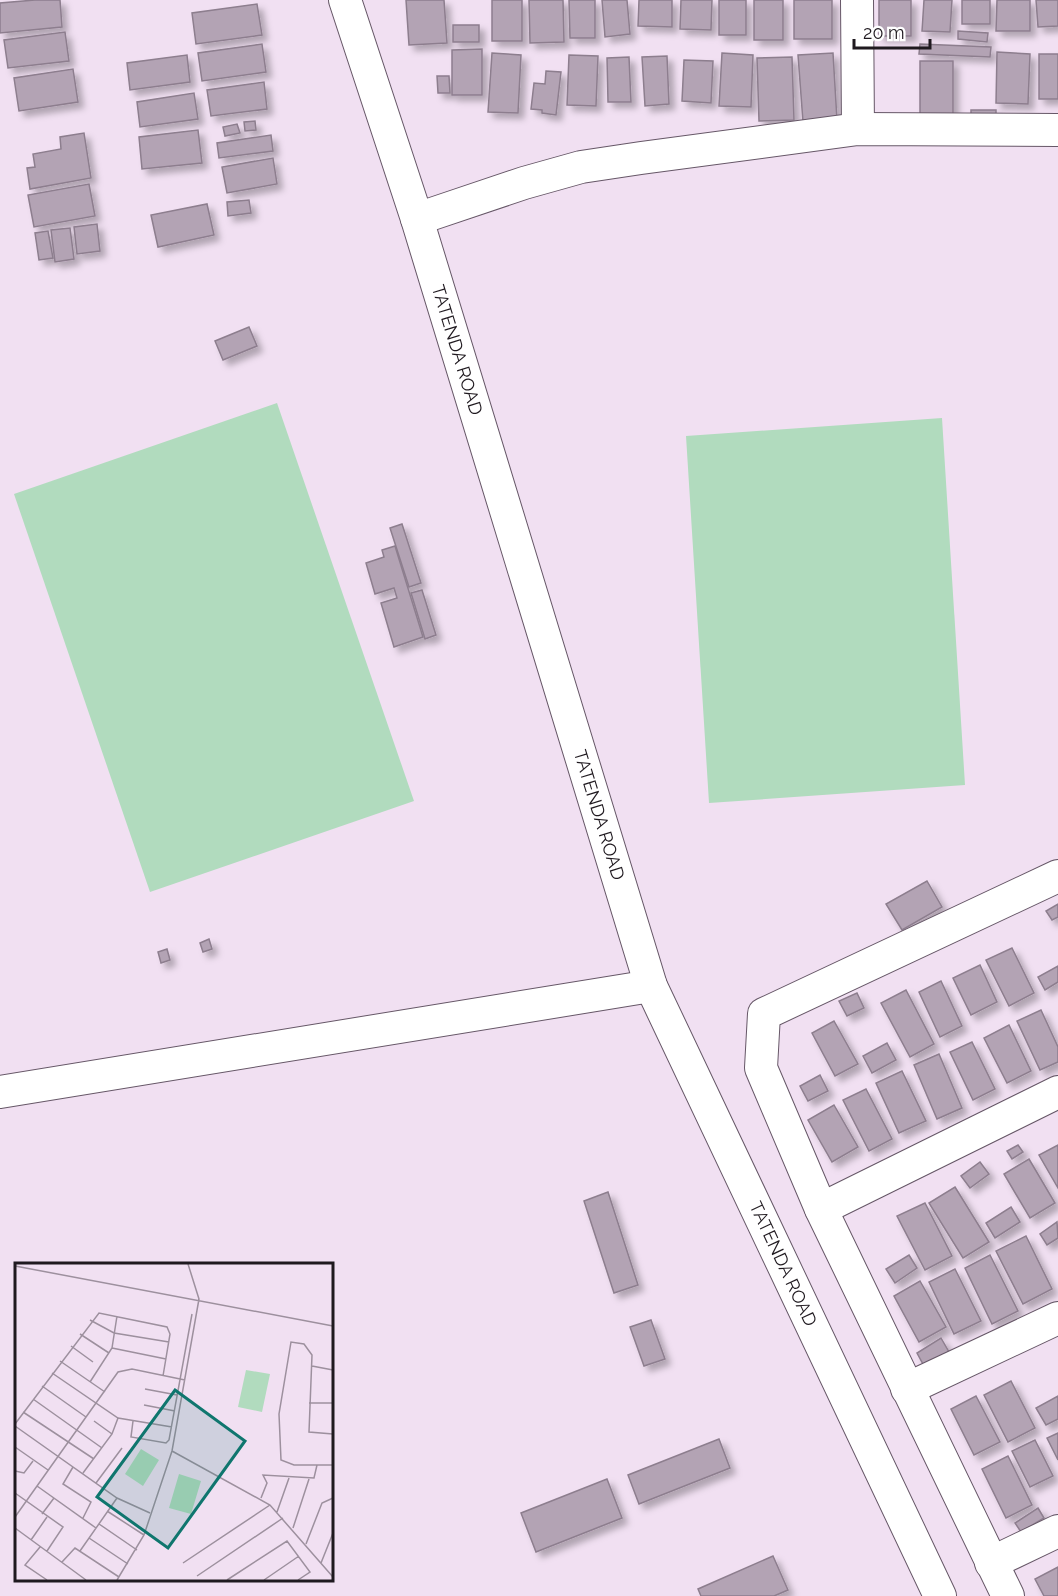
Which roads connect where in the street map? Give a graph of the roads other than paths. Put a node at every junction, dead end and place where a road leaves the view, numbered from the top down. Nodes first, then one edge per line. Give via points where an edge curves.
1 (345, 0) edge
2 (857, 0) edge
3 (858, 129) junction
4 (1058, 130) edge
5 (417, 219) junction
6 (1058, 876) edge
7 (651, 986) junction
8 (0, 1092) edge
9 (1058, 1092) edge
10 (821, 1209) junction
11 (1058, 1318) edge
12 (907, 1389) junction
13 (1058, 1531) edge
14 (991, 1563) junction
15 (940, 1596) edge
16 (1008, 1596) edge

1 - 5 street, TATENDA ROAD
2 - 3 street
3 - 4 street
3 - 5 street via 581,167
5 - 7 street, TATENDA ROAD
6 - 10 street via 764,1014 761,1068
7 - 8 street
7 - 15 street, TATENDA ROAD
9 - 10 street
10 - 12 street
11 - 12 street
12 - 14 street
13 - 14 street
14 - 16 street

